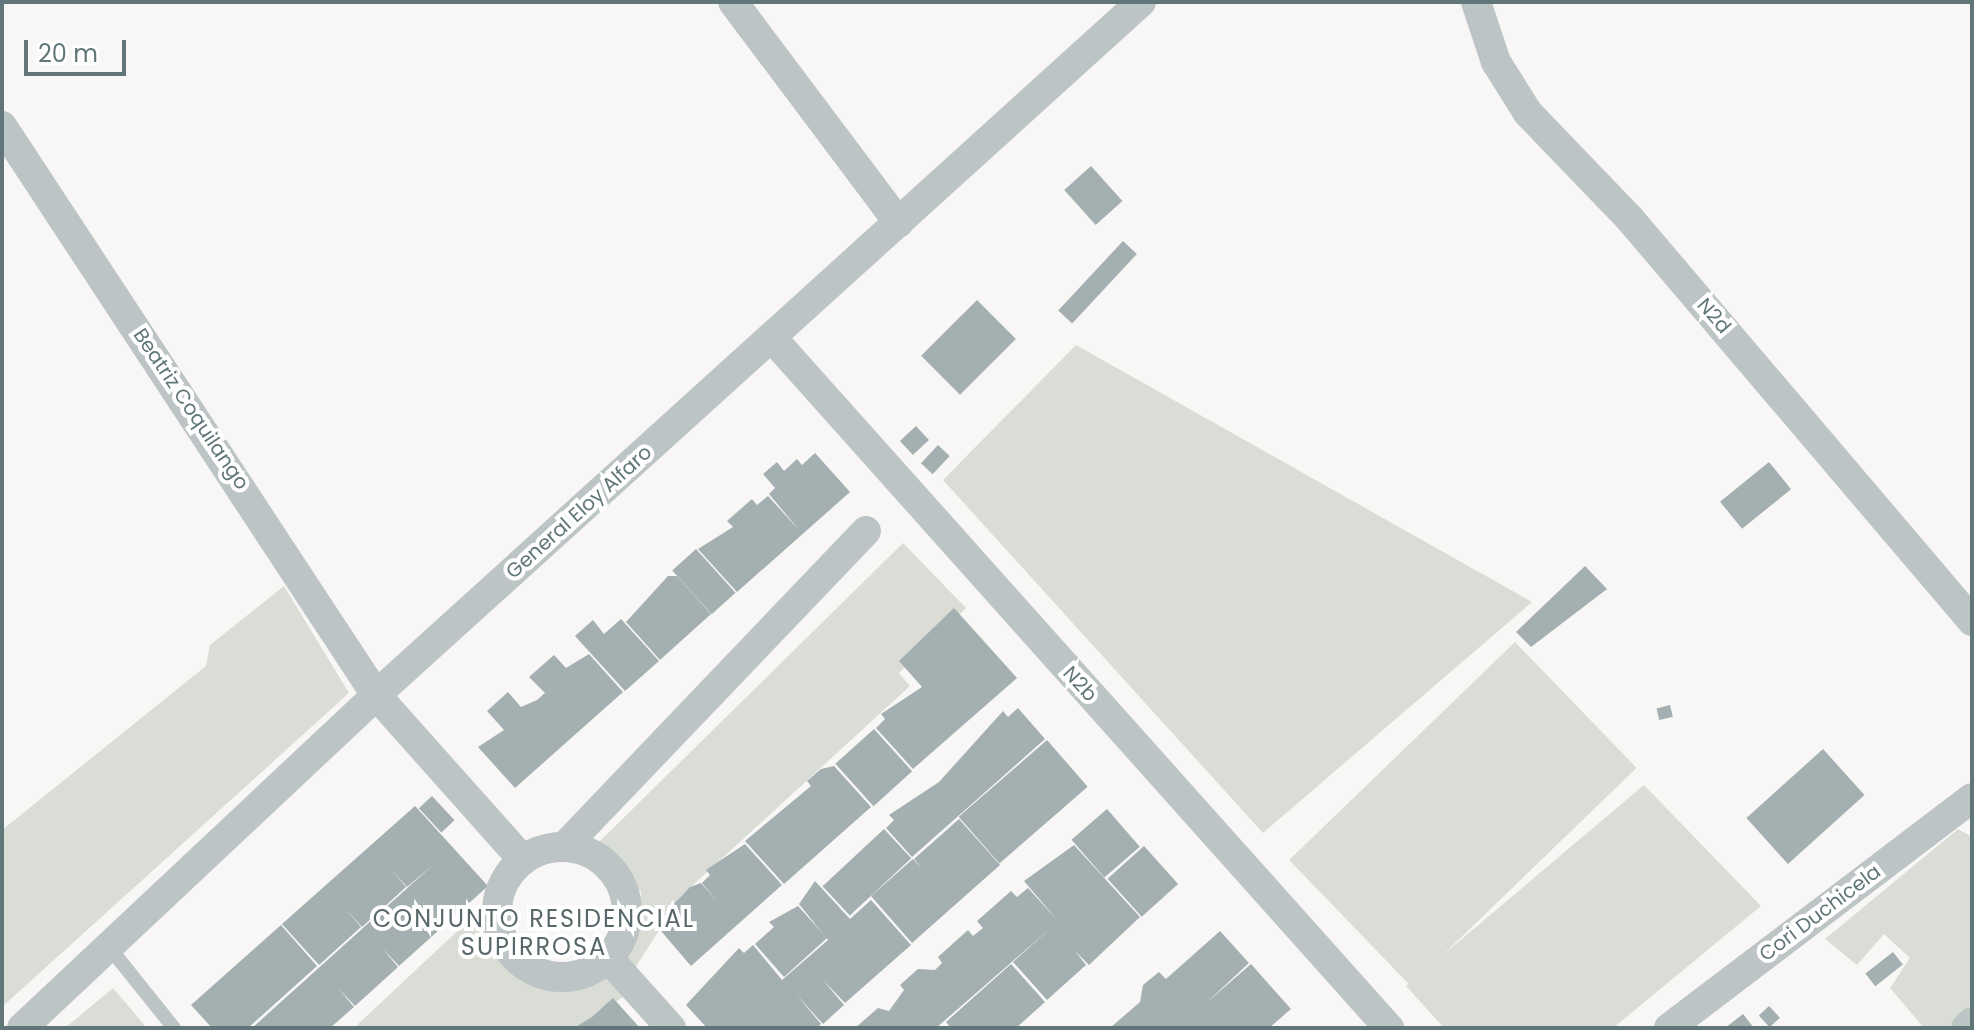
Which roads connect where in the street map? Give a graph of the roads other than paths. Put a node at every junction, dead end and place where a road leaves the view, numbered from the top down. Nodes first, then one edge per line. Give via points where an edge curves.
1 (733, 2) edge
2 (1141, 2) edge
3 (1476, 2) edge
4 (2, 126) edge
5 (899, 223) junction
6 (772, 338) junction
7 (866, 531) dead end
8 (1972, 621) edge
9 (376, 695) junction
10 (1972, 798) edge
11 (564, 847) junction
12 (523, 860) junction
13 (109, 947) junction
14 (609, 959) junction
15 (1972, 1022) edge
16 (22, 1028) edge
17 (174, 1028) edge
18 (671, 1028) edge
19 (1389, 1028) edge
20 (1669, 1028) edge
21 (1966, 1028) edge

1 - 5 street
2 - 5 street, General Eloy Alfaro
3 - 8 street, N2d via 1496,62 1528,113 1630,219
4 - 9 street, Beatriz Coquilango
5 - 6 street, General Eloy Alfaro
6 - 9 street, General Eloy Alfaro
6 - 19 street, N2b
7 - 11 street
9 - 12 street, Beatriz Coquilango
9 - 13 street, General Eloy Alfaro
10 - 20 street, Cori Duchicela
11 - 12 street
11 - 14 street via 604,862 627,899 625,931
12 - 14 street via 508,875 497,916 513,955 550,977 571,977
13 - 16 street, General Eloy Alfaro
13 - 17 lane
14 - 18 street
15 - 21 street

